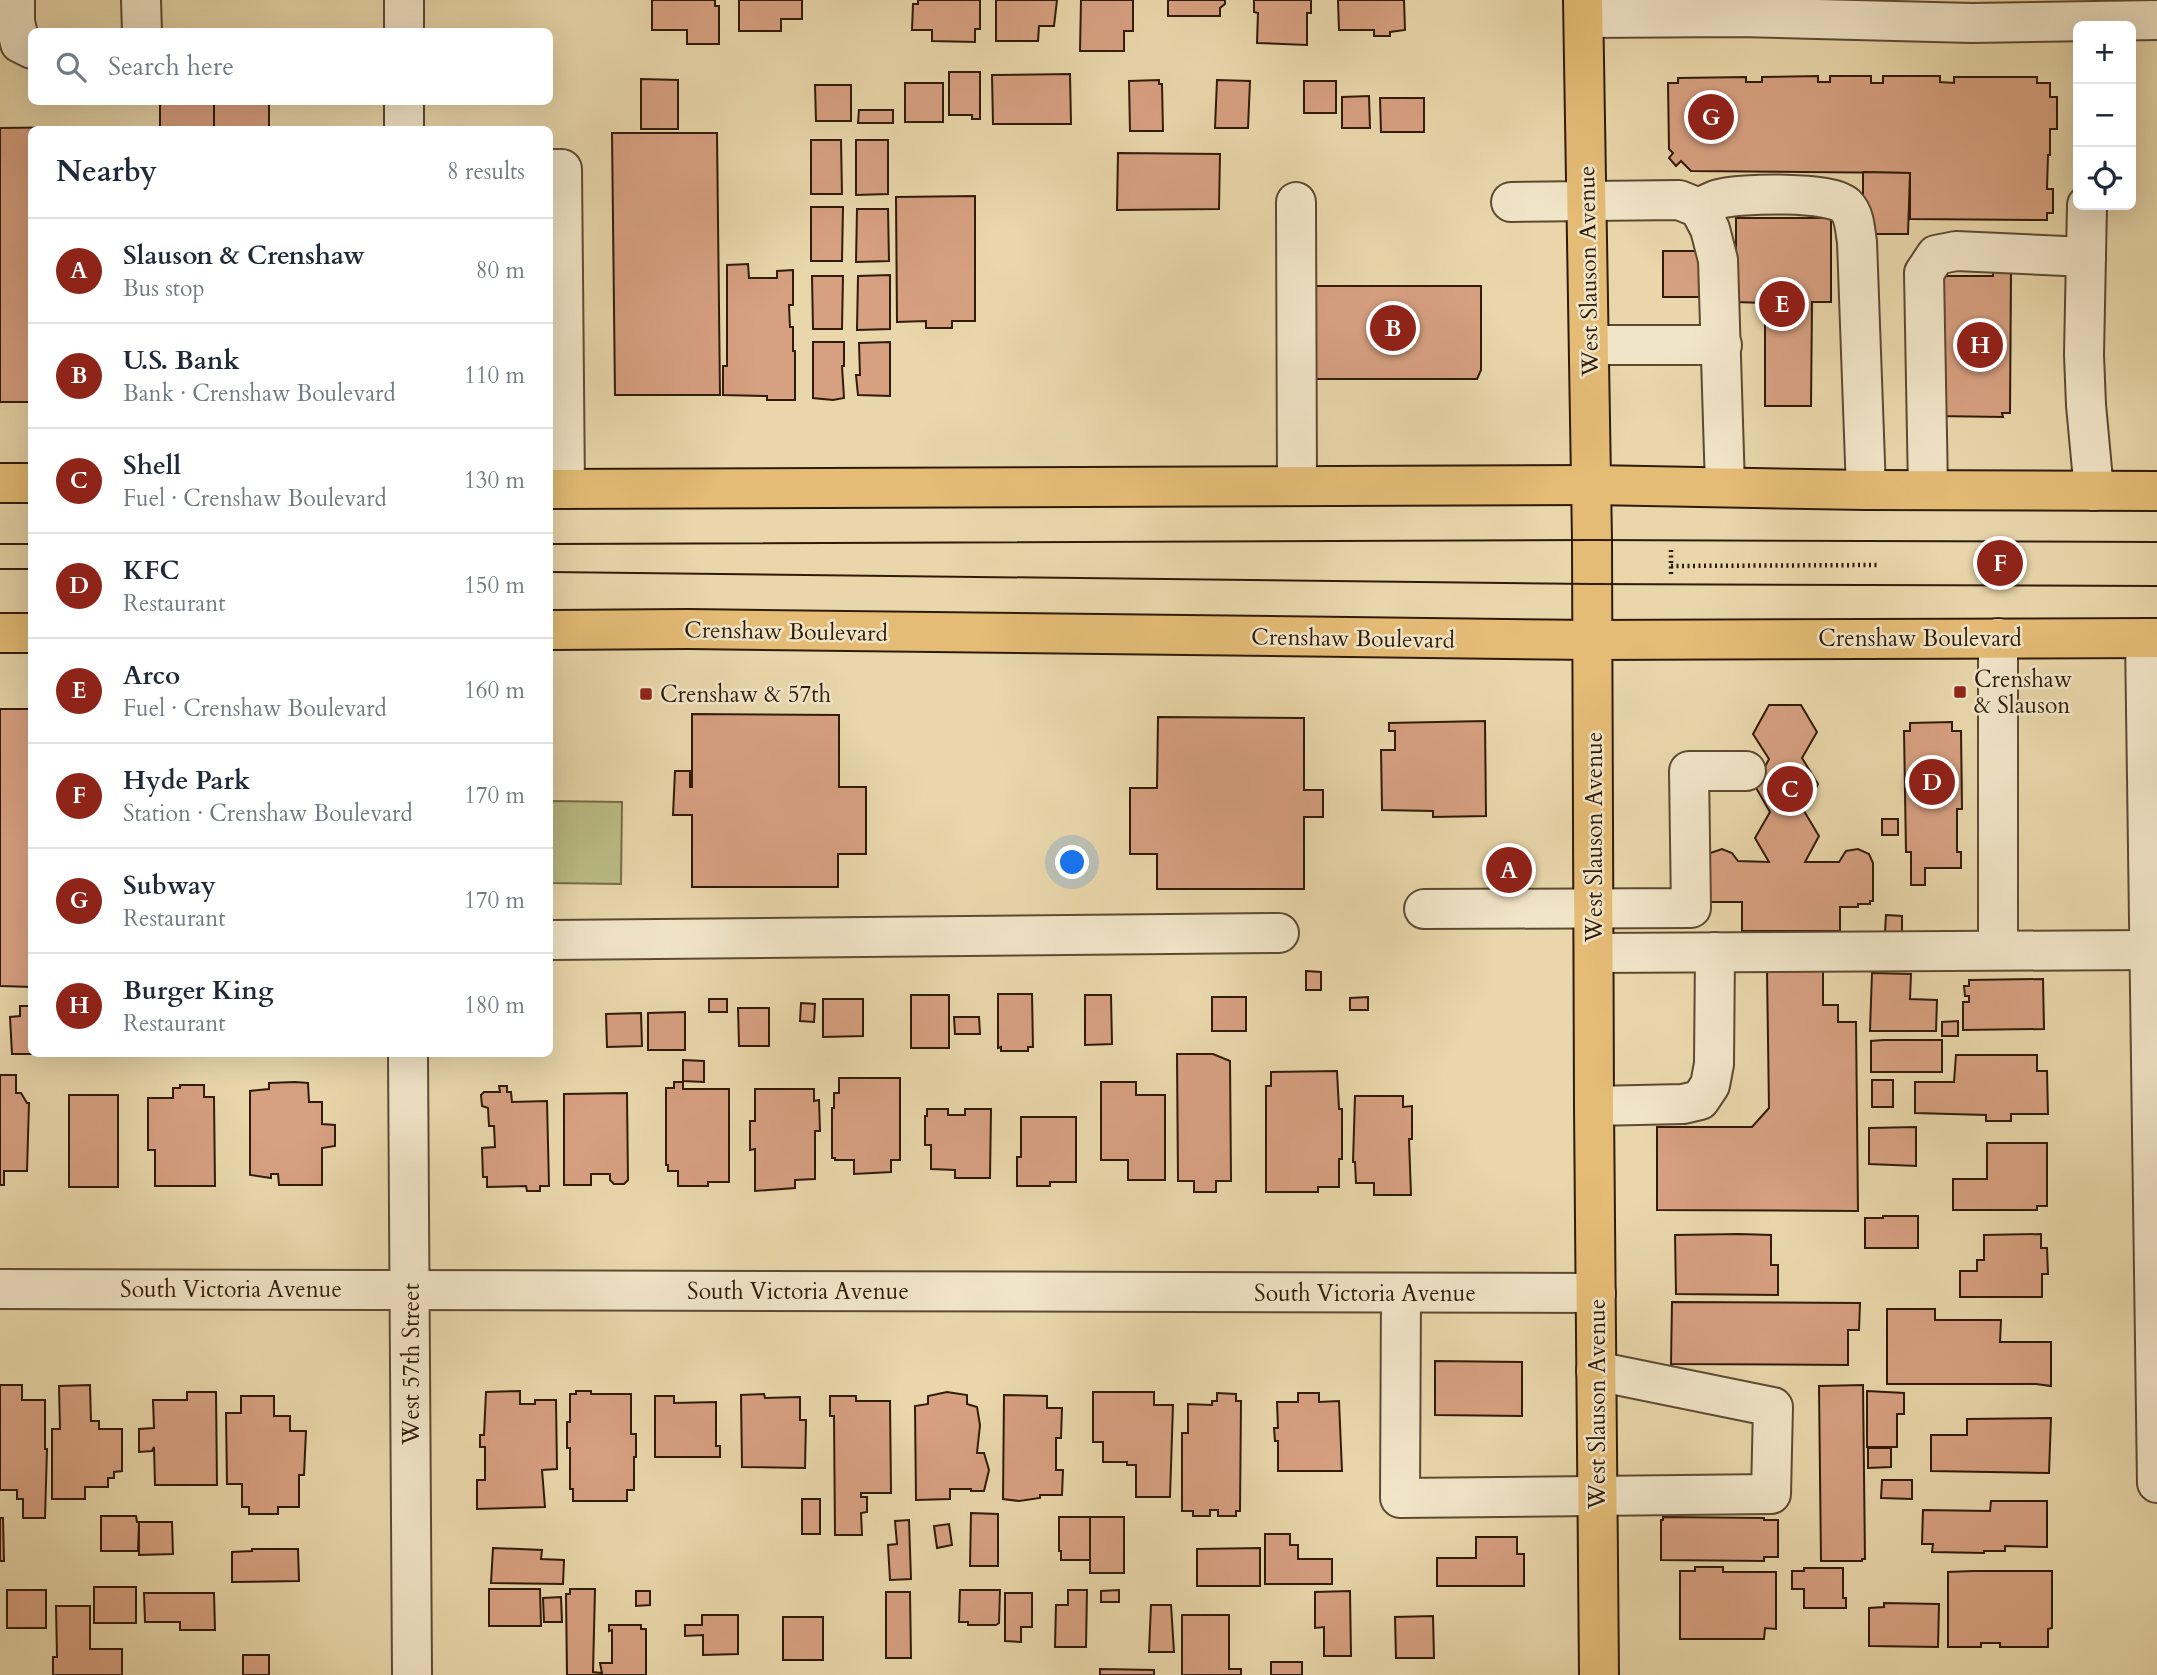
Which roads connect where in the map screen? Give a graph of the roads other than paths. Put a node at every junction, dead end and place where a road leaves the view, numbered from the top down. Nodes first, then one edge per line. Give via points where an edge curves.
1 (15, 0) edge
2 (141, 0) edge
3 (404, 0) edge
4 (1584, 9) edge
5 (1793, 10) edge
6 (2086, 16) edge
7 (2157, 20) edge
8 (142, 28) edge
9 (404, 28) edge
10 (28, 47) edge
11 (404, 105) edge
12 (404, 126) edge
13 (553, 169) edge
14 (1296, 202) dead end
15 (1511, 202) dead end
16 (1587, 202) junction
17 (1699, 208) junction
18 (2087, 210) edge
19 (2086, 257) junction
20 (1589, 345) junction
21 (1722, 345) junction
22 (0, 483) edge
23 (28, 483) edge
24 (1592, 485) junction
25 (1297, 486) junction
26 (1726, 487) junction
27 (557, 489) edge
28 (1866, 490) junction
29 (1928, 490) junction
30 (2094, 491) junction
31 (2157, 491) edge
32 (553, 630) edge
33 (0, 633) edge
34 (28, 633) edge
35 (1998, 638) junction
36 (2151, 638) edge
37 (1592, 640) junction
38 (1746, 771) dead end
39 (1424, 909) dead end
40 (1594, 911) junction
41 (1279, 933) dead end
42 (553, 940) edge
43 (1998, 949) junction
44 (2148, 950) junction
45 (1715, 952) junction
46 (1594, 953) junction
47 (408, 1057) edge
48 (1594, 1105) junction
49 (0, 1289) edge
50 (411, 1290) junction
51 (1401, 1293) junction
52 (1596, 1293) junction
53 (1596, 1371) junction
54 (2157, 1483) edge
55 (1598, 1495) junction
56 (412, 1675) edge
57 (1599, 1675) edge

1 - 10 street via 20,43
2 - 8 street
3 - 9 street
4 - 5 street
4 - 16 main road, West Slauson Avenue
5 - 6 street via 1972,23
6 - 7 street
11 - 12 street
13 - 27 street via 562,169
14 - 25 street
15 - 16 street
16 - 17 street via 1679,201
16 - 20 main road, West Slauson Avenue
17 - 21 street via 1718,260
17 - 28 street via 1741,196 1813,195 1846,204 1857,242
18 - 19 street
19 - 29 street via 1936,254 1924,272
19 - 30 street via 2085,405
20 - 21 street
20 - 24 main road, West Slauson Avenue
21 - 26 street
22 - 23 main road
24 - 25 main road
24 - 26 main road
24 - 37 main road, West Slauson Avenue
25 - 27 main road
26 - 28 main road
28 - 29 main road
29 - 30 main road
30 - 31 main road
32 - 37 main road, Crenshaw Boulevard
33 - 34 main road
35 - 36 main road, Crenshaw Boulevard
35 - 37 main road, Crenshaw Boulevard
35 - 43 street
36 - 44 street
37 - 40 main road, West Slauson Avenue
38 - 40 street via 1689,771 1691,908
39 - 40 street
40 - 46 main road, West Slauson Avenue
41 - 42 street
43 - 44 street
43 - 45 street
44 - 54 street
45 - 46 street
45 - 48 street via 1714,1064 1710,1085 1700,1100
46 - 48 main road, West Slauson Avenue
47 - 50 street, West 57th Street
48 - 52 main road, West Slauson Avenue
49 - 50 street, South Victoria Avenue
50 - 51 street, South Victoria Avenue
50 - 56 street, West 57th Street
51 - 52 street, South Victoria Avenue
51 - 55 street via 1400,1498
52 - 53 main road, West Slauson Avenue
53 - 55 main road, West Slauson Avenue
53 - 55 street via 1773,1406 1771,1494
55 - 57 main road, West Slauson Avenue

